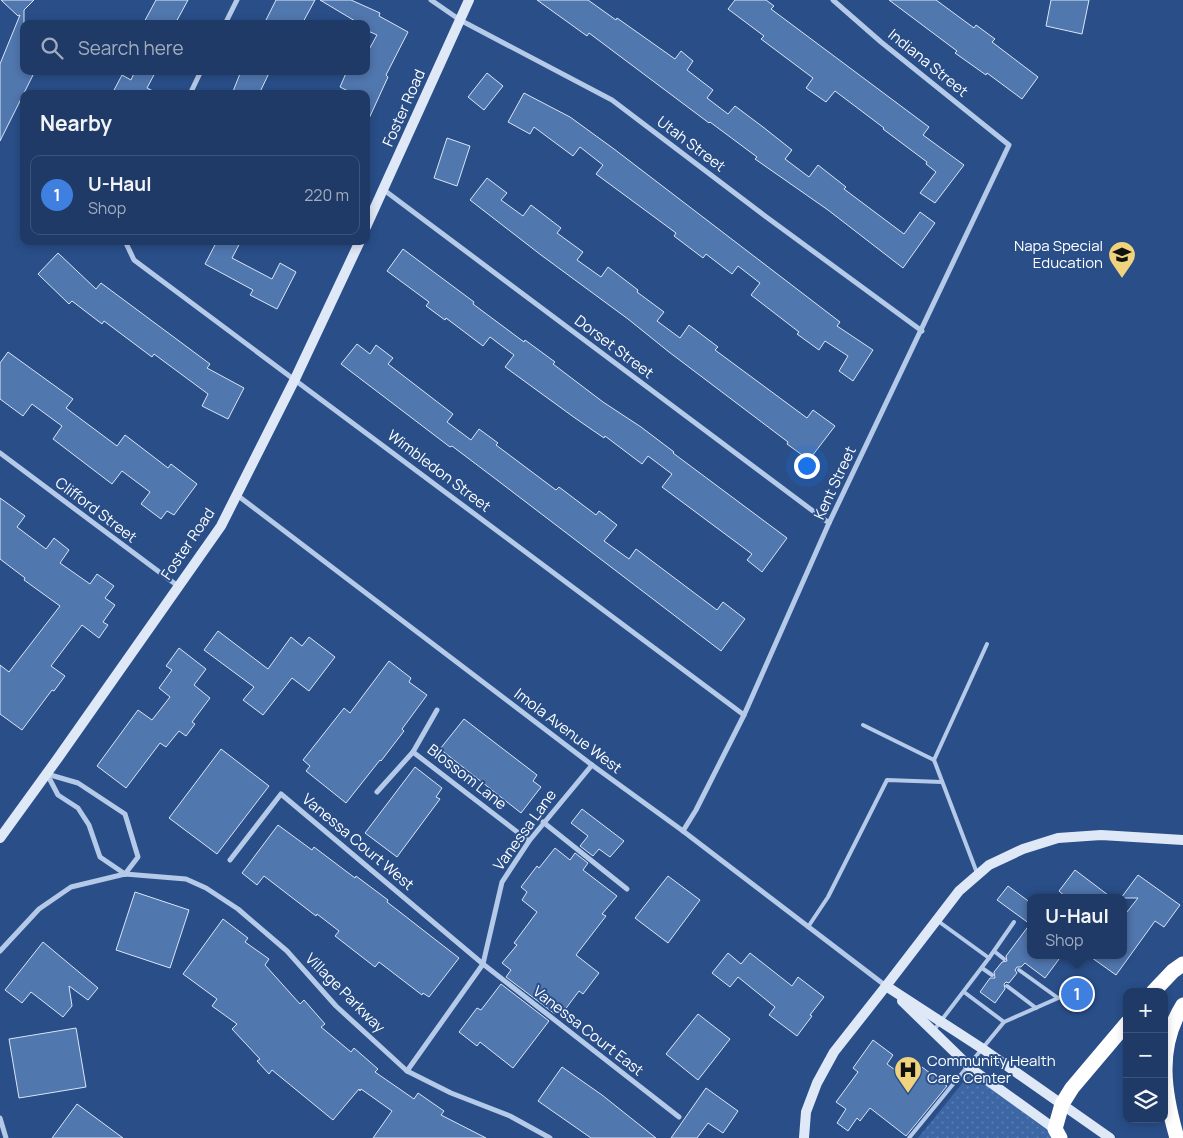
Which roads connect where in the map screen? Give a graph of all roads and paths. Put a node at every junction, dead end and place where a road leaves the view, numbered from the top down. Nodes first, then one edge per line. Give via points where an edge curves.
1 (236, 0) edge
2 (431, 0) edge
3 (469, 0) edge
4 (833, 0) edge
5 (227, 20) edge
6 (460, 20) junction
7 (199, 75) edge
8 (192, 90) edge
9 (1009, 145) joint
10 (384, 190) junction
11 (370, 219) edge
12 (126, 245) edge
13 (358, 245) edge
14 (922, 331) junction
15 (295, 379) junction
16 (0, 453) edge
17 (236, 495) junction
18 (829, 523) junction
19 (178, 586) junction
20 (987, 644) dead end
21 (438, 710) dead end
22 (744, 715) junction
23 (863, 726) dead end
24 (414, 752) junction
25 (934, 760) junction
26 (592, 766) junction
27 (46, 774) junction
28 (942, 782) junction
29 (377, 792) dead end
30 (543, 822) junction
31 (683, 831) junction
32 (0, 838) edge
33 (1183, 840) edge
34 (529, 841) junction
35 (230, 860) dead end
36 (125, 874) junction
37 (978, 875) junction
38 (627, 889) dead end
39 (936, 920) junction
40 (1014, 922) dead end
41 (808, 927) junction
42 (0, 951) edge
43 (994, 951) junction
44 (989, 958) junction
45 (1004, 958) dead end
46 (483, 964) junction
47 (1183, 964) edge
48 (982, 968) junction
49 (1019, 970) dead end
50 (992, 975) dead end
51 (886, 986) junction
52 (1007, 986) dead end
53 (1158, 988) edge
54 (1074, 991) dead end
55 (964, 992) junction
56 (1058, 998) junction
57 (1183, 1005) edge
58 (1036, 1008) junction
59 (942, 1021) junction
60 (1004, 1022) junction
61 (1123, 1028) edge
62 (933, 1031) junction
63 (983, 1049) junction
64 (968, 1064) junction
65 (407, 1071) junction
66 (1062, 1104) junction
67 (679, 1117) dead end
68 (0, 1118) edge
69 (1058, 1134) edge
70 (6, 1138) edge
71 (550, 1138) edge
72 (804, 1138) edge
73 (909, 1138) edge
74 (1110, 1138) edge
75 (1177, 1138) edge

1 - 5 street
2 - 6 street, Utah Street
3 - 6 street, Foster Road
4 - 9 street, Indiana Street
6 - 10 street, Foster Road
6 - 14 street, Utah Street via 612,100
7 - 8 street
9 - 14 street, Kent Street
10 - 11 street, Foster Road
10 - 18 street, Dorset Street
12 - 15 street, Wimbledon Street via 134,260
13 - 15 street, Foster Road
14 - 18 street, Kent Street
15 - 17 street, Foster Road
15 - 22 street, Wimbledon Street
16 - 19 street, Clifford Street
17 - 19 street, Foster Road via 221,526
17 - 26 street, Imola Avenue West
18 - 22 street, Kent Street
19 - 27 street, Foster Road
20 - 25 lane
21 - 24 street
22 - 31 street, Kent Street
23 - 25 lane
24 - 29 street
24 - 34 street, Blossom Lane
25 - 28 lane
26 - 30 street, Vanessa Lane
26 - 31 street, Imola Avenue West
27 - 32 street, Foster Road
27 - 36 street via 58,795 78,808 89,825 100,856
27 - 36 street via 78,783 125,814 138,857
28 - 37 lane
28 - 41 lane via 887,780 828,897
30 - 34 street, Vanessa Lane
30 - 38 street
31 - 41 street, Imola Avenue West
33 - 37 street via 1101,835 1058,838 1023,849 989,865
34 - 46 street, Vanessa Lane via 502,882
35 - 46 street, Vanessa Court West via 282,794
36 - 42 street, Village Parkway via 71,887 39,909
36 - 65 street, Village Parkway via 186,879 238,909 287,951 336,1006
37 - 39 street via 959,890
39 - 44 lane
39 - 51 street
40 - 43 lane
41 - 51 street, Imola Avenue West
43 - 44 lane
43 - 45 lane
44 - 48 lane
46 - 65 street, Vanessa Lane
46 - 67 street, Vanessa Court East
47 - 53 highway
48 - 50 lane
48 - 55 lane
49 - 56 lane
51 - 59 street
51 - 62 street
51 - 72 street via 825,1068 806,1112
52 - 58 lane
54 - 56 lane
55 - 59 lane
55 - 60 lane
56 - 58 lane
57 - 75 highway via 1169,1034 1165,1058 1168,1106
58 - 60 lane
59 - 62 lane
59 - 63 street
60 - 63 lane
61 - 66 highway
62 - 64 street
63 - 64 lane
63 - 66 street
64 - 69 street
64 - 73 lane
65 - 71 street, Village Parkway via 510,1116
66 - 69 highway
66 - 74 street
68 - 70 street

